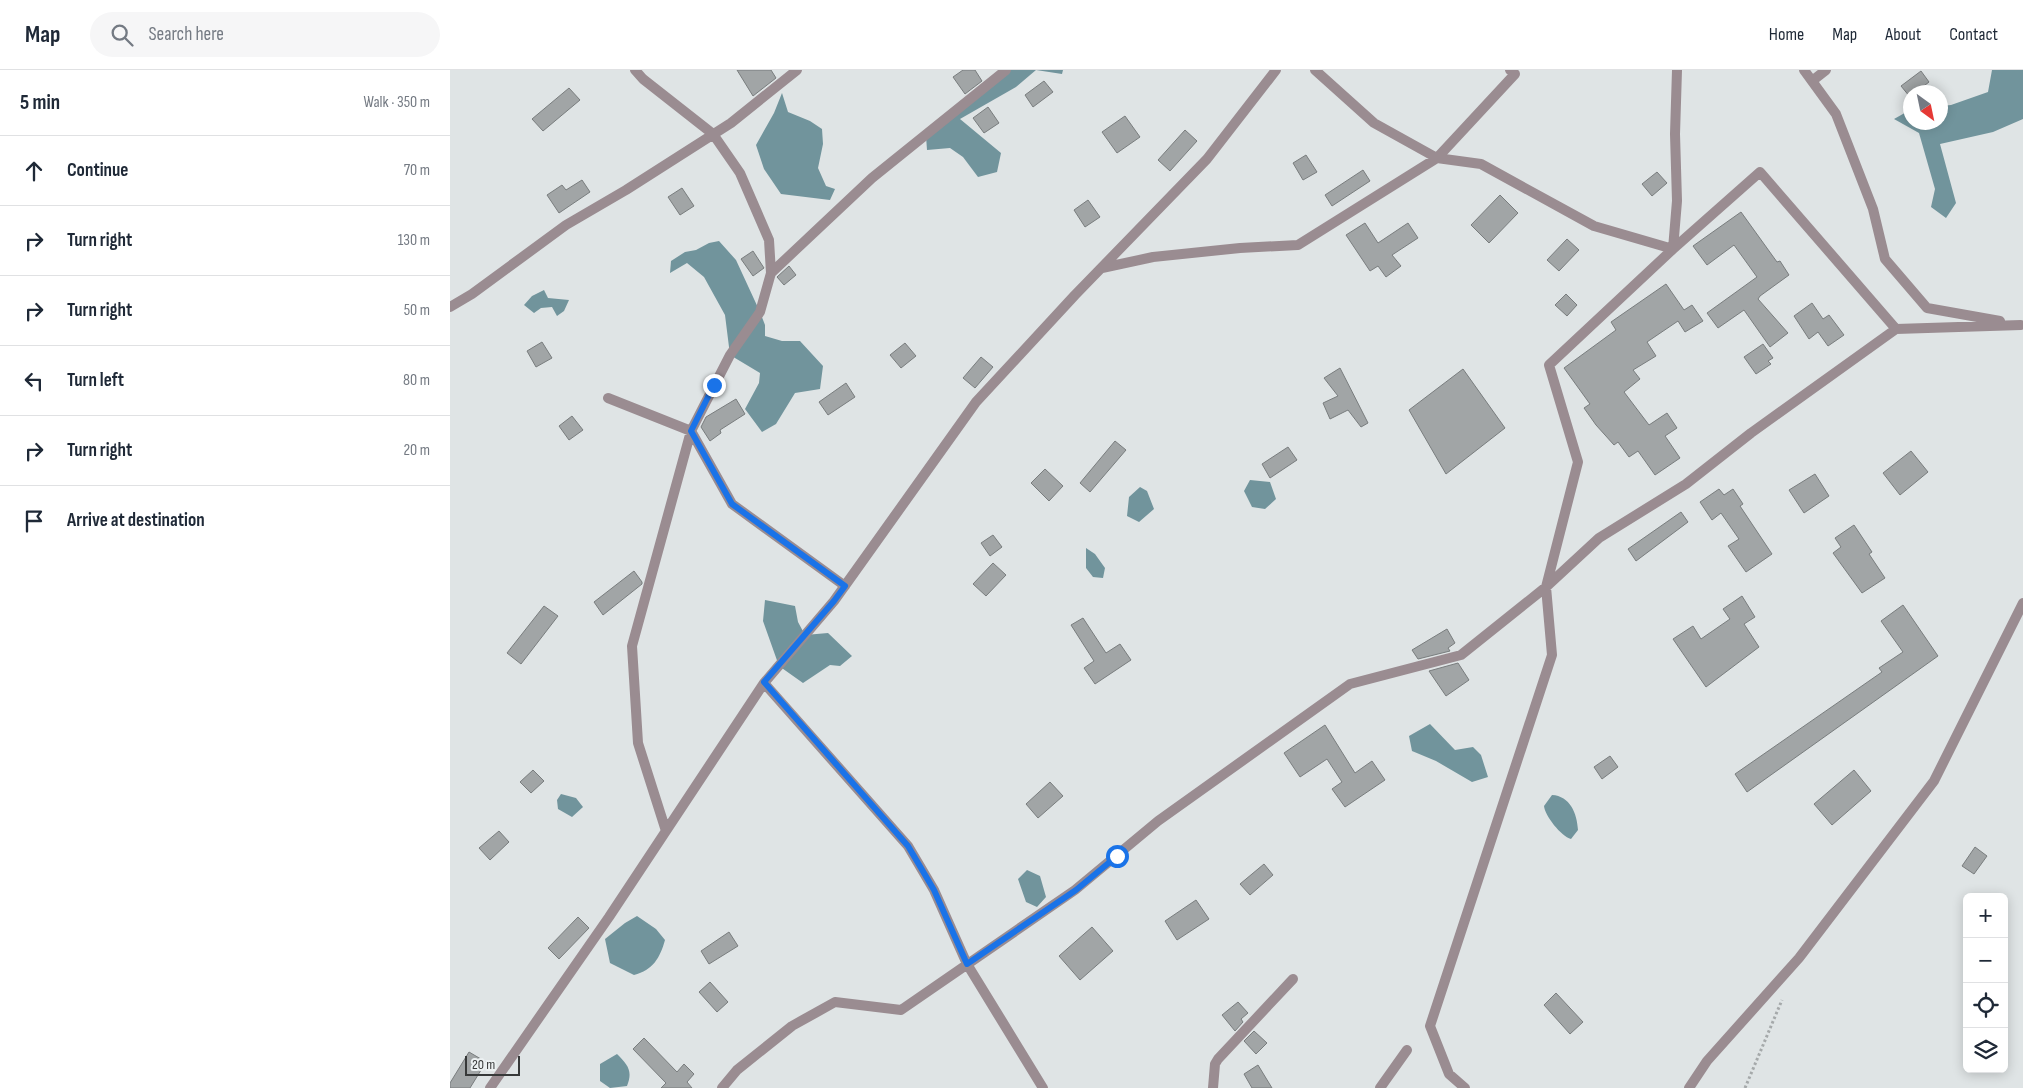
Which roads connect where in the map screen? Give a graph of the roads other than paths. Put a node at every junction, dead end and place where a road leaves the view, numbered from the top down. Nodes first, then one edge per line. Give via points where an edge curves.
1 (635, 70) edge
2 (797, 70) edge
3 (1006, 70) edge
4 (1276, 70) edge
5 (1315, 70) edge
6 (1510, 70) edge
7 (1677, 70) edge
8 (1804, 70) edge
9 (1826, 70) edge
10 (1812, 81) junction
11 (713, 134) junction
12 (1437, 158) junction
13 (1673, 249) junction
14 (1102, 268) junction
15 (771, 272) junction
16 (450, 307) edge
17 (2022, 325) edge
18 (1896, 328) junction
19 (608, 398) dead end
20 (691, 431) junction
21 (845, 586) junction
22 (1546, 587) junction
23 (2023, 603) edge
24 (764, 682) junction
25 (666, 831) junction
26 (967, 964) junction
27 (1293, 979) dead end
28 (1407, 1050) dead end
29 (491, 1088) edge
30 (722, 1088) edge
31 (1042, 1088) edge
32 (1213, 1088) edge
33 (1380, 1088) edge
34 (1465, 1088) edge
35 (1689, 1088) edge

1 - 11 street
2 - 11 street
3 - 15 street via 872,178
4 - 14 street via 1207,159
5 - 12 street via 1374,124
6 - 12 street via 1515,74
7 - 13 street via 1677,202
8 - 10 street
9 - 10 street
10 - 17 street via 1836,114 1873,209 1885,259 1927,308
11 - 15 street via 740,173 769,240
11 - 16 street via 566,225
12 - 13 street via 1481,164 1594,226
12 - 14 street via 1298,245 1153,258
13 - 18 street via 1760,172
13 - 22 street via 1549,365 1578,462
14 - 21 street via 976,402
15 - 20 street via 760,312 730,355
17 - 18 street
18 - 22 street via 1686,484 1599,538
19 - 20 street
20 - 21 street via 732,504
20 - 25 street via 632,646 638,744
21 - 24 street
22 - 26 street via 1461,655 1350,684 1158,821 1076,890
22 - 34 street via 1552,655 1430,1026 1449,1074
23 - 35 street via 1934,781 1799,958 1707,1062
24 - 25 street
24 - 26 street via 908,846 934,890
25 - 29 street
26 - 30 street via 901,1010 835,1002 792,1026 736,1070
26 - 31 street
27 - 32 street via 1218,1059
28 - 33 street

